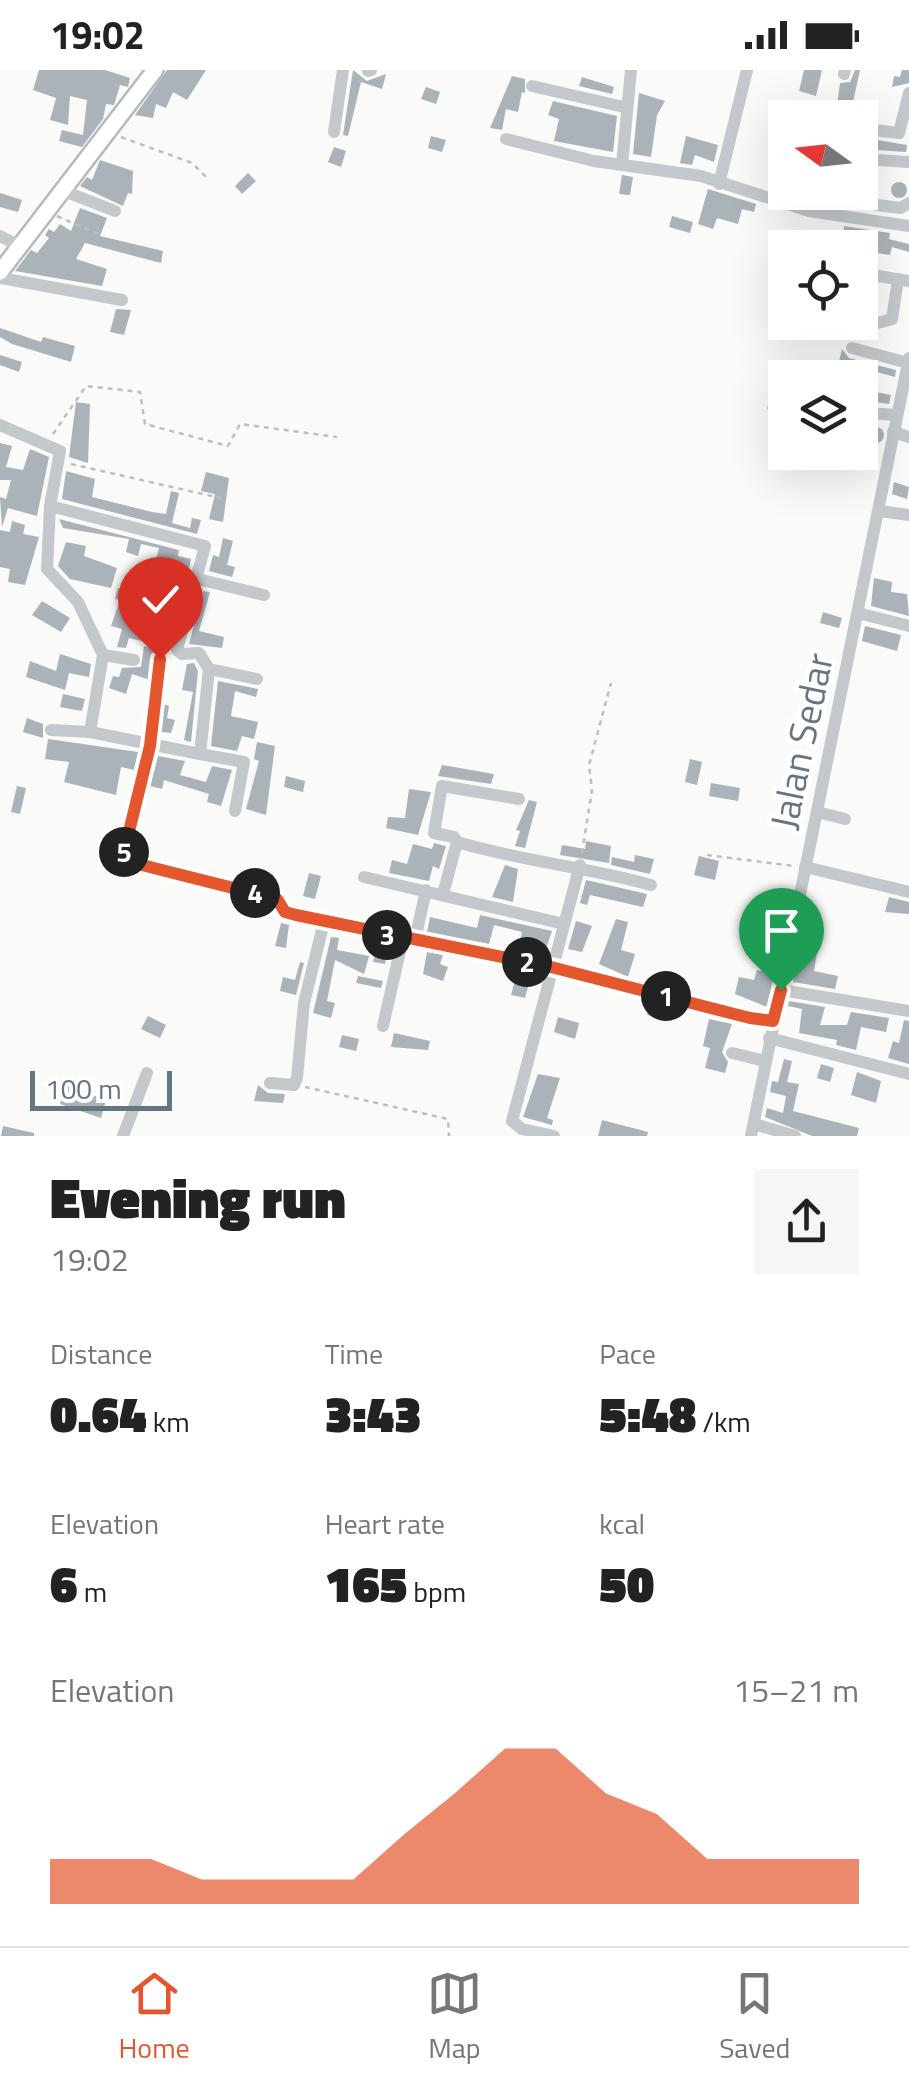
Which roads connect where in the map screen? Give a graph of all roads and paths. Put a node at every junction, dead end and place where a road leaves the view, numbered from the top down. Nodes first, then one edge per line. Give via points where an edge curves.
1 (344, 70) edge
2 (631, 70) edge
3 (747, 70) edge
4 (148, 72) edge
5 (532, 86) dead end
6 (909, 93) edge
7 (624, 106) junction
8 (878, 131) edge
9 (334, 132) dead end
10 (110, 134) junction
11 (506, 140) dead end
12 (878, 160) edge
13 (909, 162) edge
14 (622, 165) junction
15 (209, 180) dead end
16 (719, 184) junction
17 (64, 191) junction
18 (909, 203) edge
19 (878, 205) edge
20 (47, 212) junction
21 (115, 212) dead end
22 (909, 226) edge
23 (98, 234) dead end
24 (0, 236) edge
25 (18, 245) junction
26 (0, 275) edge
27 (878, 276) edge
28 (903, 280) edge
29 (122, 300) dead end
30 (878, 323) edge
31 (852, 348) dead end
32 (908, 361) edge
33 (878, 414) edge
34 (896, 415) junction
35 (0, 425) edge
36 (893, 432) junction
37 (909, 436) edge
38 (338, 437) dead end
39 (47, 443) junction
40 (60, 462) junction
41 (225, 499) dead end
42 (50, 506) junction
43 (880, 510) junction
44 (909, 515) edge
45 (178, 576) dead end
46 (198, 579) junction
47 (264, 595) dead end
48 (858, 613) junction
49 (909, 626) edge
50 (103, 655) junction
51 (134, 660) dead end
52 (209, 669) junction
53 (257, 678) dead end
54 (611, 682) dead end
55 (51, 730) dead end
56 (90, 732) junction
57 (150, 746) junction
58 (200, 754) junction
59 (519, 799) dead end
60 (236, 811) dead end
61 (817, 812) junction
62 (845, 819) dead end
63 (457, 842) junction
64 (706, 855) dead end
65 (580, 865) junction
66 (805, 867) junction
67 (364, 876) dead end
68 (651, 884) dead end
69 (426, 890) junction
70 (909, 892) edge
71 (443, 894) junction
72 (324, 922) junction
73 (564, 924) junction
74 (409, 939) junction
75 (551, 967) junction
76 (781, 990) junction
77 (909, 1011) edge
78 (773, 1021) junction
79 (383, 1026) dead end
80 (770, 1038) junction
81 (732, 1053) dead end
82 (765, 1061) junction
83 (147, 1073) dead end
84 (909, 1074) edge
85 (270, 1083) dead end
86 (294, 1086) junction
87 (125, 1130) edge
88 (753, 1130) edge
89 (450, 1136) edge
90 (554, 1136) edge
91 (795, 1136) edge

1 - 9 street
2 - 7 street
3 - 16 street
4 - 10 main road
5 - 7 street
6 - 8 street via 899,134
7 - 14 street
10 - 15 path via 192,163
10 - 17 main road
11 - 14 street
12 - 13 street
14 - 16 street
16 - 22 street via 809,211
17 - 20 main road
17 - 21 street
18 - 19 street
20 - 23 path
20 - 25 main road
24 - 25 street
25 - 26 main road
26 - 29 street
27 - 28 street
28 - 30 street via 892,318
31 - 32 street
32 - 34 street, Jalan Sedar
33 - 34 street
34 - 36 street, Jalan Sedar
35 - 39 street
36 - 37 street
36 - 43 street, Jalan Sedar
38 - 39 path via 240,424 228,446 145,424 140,392 82,386
39 - 40 street via 60,451
40 - 41 path
40 - 42 street
42 - 46 street via 202,543
42 - 50 street via 47,569 78,602
43 - 44 street
43 - 48 street, Jalan Sedar
45 - 57 path via 164,618
46 - 47 street
46 - 52 street via 177,650 199,653
48 - 49 street
48 - 61 street, Jalan Sedar
50 - 51 street
50 - 56 street
52 - 53 street
52 - 58 street
54 - 65 path via 589,765 592,790
55 - 56 street
56 - 57 street
57 - 58 street
57 - 72 street via 124,859 277,899 293,914
58 - 60 street via 244,762
59 - 63 street via 442,786 434,834
61 - 62 street
61 - 66 street, Jalan Sedar
63 - 65 street
63 - 71 street
64 - 66 path
65 - 68 street
65 - 73 street
66 - 70 street
66 - 76 street, Jalan Sedar
67 - 69 street
69 - 71 street
69 - 74 street
71 - 73 street
72 - 74 street
72 - 86 street via 304,1003
73 - 75 street
74 - 75 street
74 - 79 street
75 - 78 street
75 - 90 street via 512,1121
76 - 77 street
76 - 78 street, Jalan Sedar
78 - 80 street, Jalan Sedar
80 - 82 street, Jalan Sedar
80 - 84 street
81 - 82 street
82 - 88 street, Jalan Sedar
83 - 87 street
85 - 86 street
86 - 89 path via 448,1120
88 - 91 street

